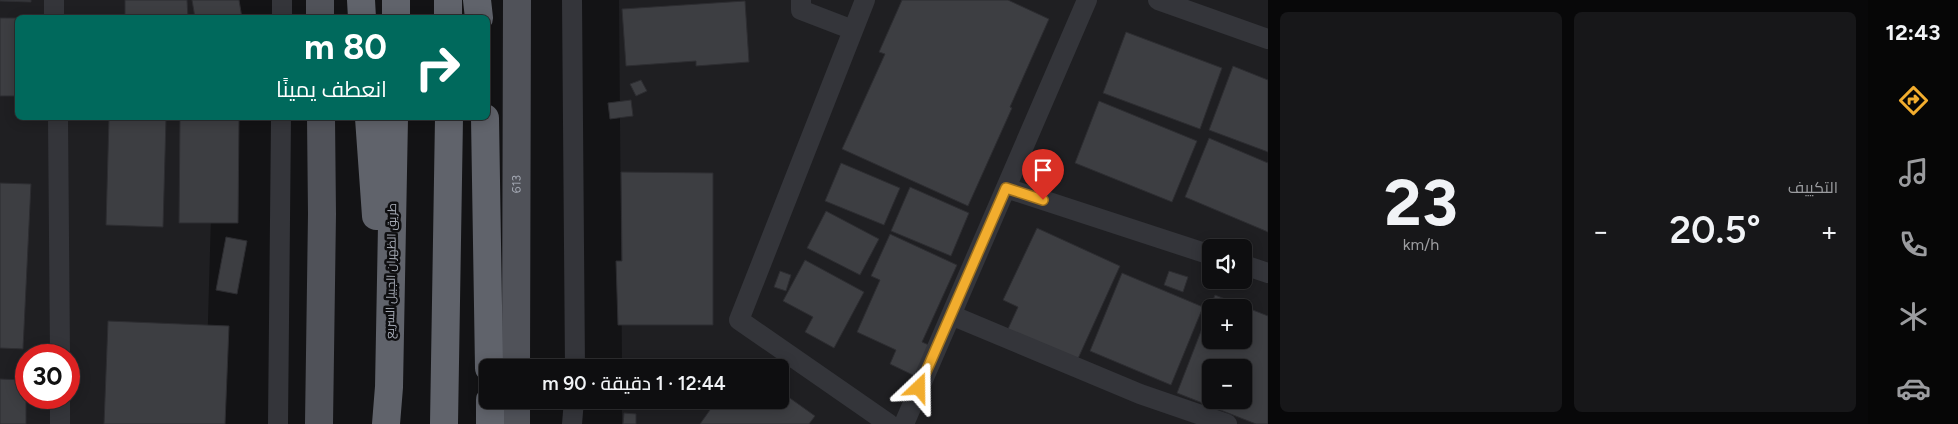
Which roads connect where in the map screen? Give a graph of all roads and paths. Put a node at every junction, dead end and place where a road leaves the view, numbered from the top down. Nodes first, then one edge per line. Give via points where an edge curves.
1 (54, 0) edge
2 (282, 0) edge
3 (320, 0) edge
4 (361, 0) edge
5 (396, 0) edge
6 (448, 0) edge
7 (477, 0) edge
8 (517, 0) edge
9 (572, 0) edge
10 (801, 0) edge
11 (865, 0) edge
12 (1088, 0) edge
13 (1158, 0) edge
14 (54, 15) edge
15 (282, 15) edge
16 (320, 15) edge
17 (362, 15) edge
18 (396, 15) edge
19 (448, 15) edge
20 (478, 15) edge
21 (854, 30) junction
22 (1268, 39) edge
23 (58, 120) edge
24 (281, 120) edge
25 (321, 120) edge
26 (369, 120) edge
27 (394, 120) edge
28 (449, 120) edge
29 (485, 120) edge
30 (1006, 188) junction
31 (1202, 252) edge
32 (1252, 268) edge
33 (1268, 273) edge
34 (951, 315) junction
35 (60, 344) edge
36 (489, 359) edge
37 (516, 359) edge
38 (575, 359) edge
39 (389, 387) junction
40 (60, 409) edge
41 (490, 409) edge
42 (516, 409) edge
43 (573, 409) edge
44 (60, 424) edge
45 (278, 424) edge
46 (318, 424) edge
47 (386, 424) edge
48 (444, 424) edge
49 (490, 424) edge
50 (516, 424) edge
51 (572, 424) edge
52 (889, 424) edge
53 (904, 424) edge
54 (1227, 424) edge

1 - 14 street
2 - 15 street
3 - 16 main road
4 - 17 highway
5 - 18 highway
6 - 19 highway
7 - 20 highway
8 - 37 main road, 613
9 - 38 street
10 - 21 street via 802,10
11 - 21 street
12 - 30 street
13 - 22 street
21 - 52 street via 739,320
23 - 35 street
24 - 45 street
25 - 46 main road
26 - 39 highway
27 - 39 highway, طريق الظهران الجبيل السريع
28 - 48 highway
29 - 36 highway
30 - 31 street
30 - 34 street
32 - 33 street
34 - 53 street
34 - 54 street via 1140,394
39 - 47 highway, طريق الظهران الجبيل السريع
40 - 44 street
41 - 49 highway
42 - 50 main road
43 - 51 street

